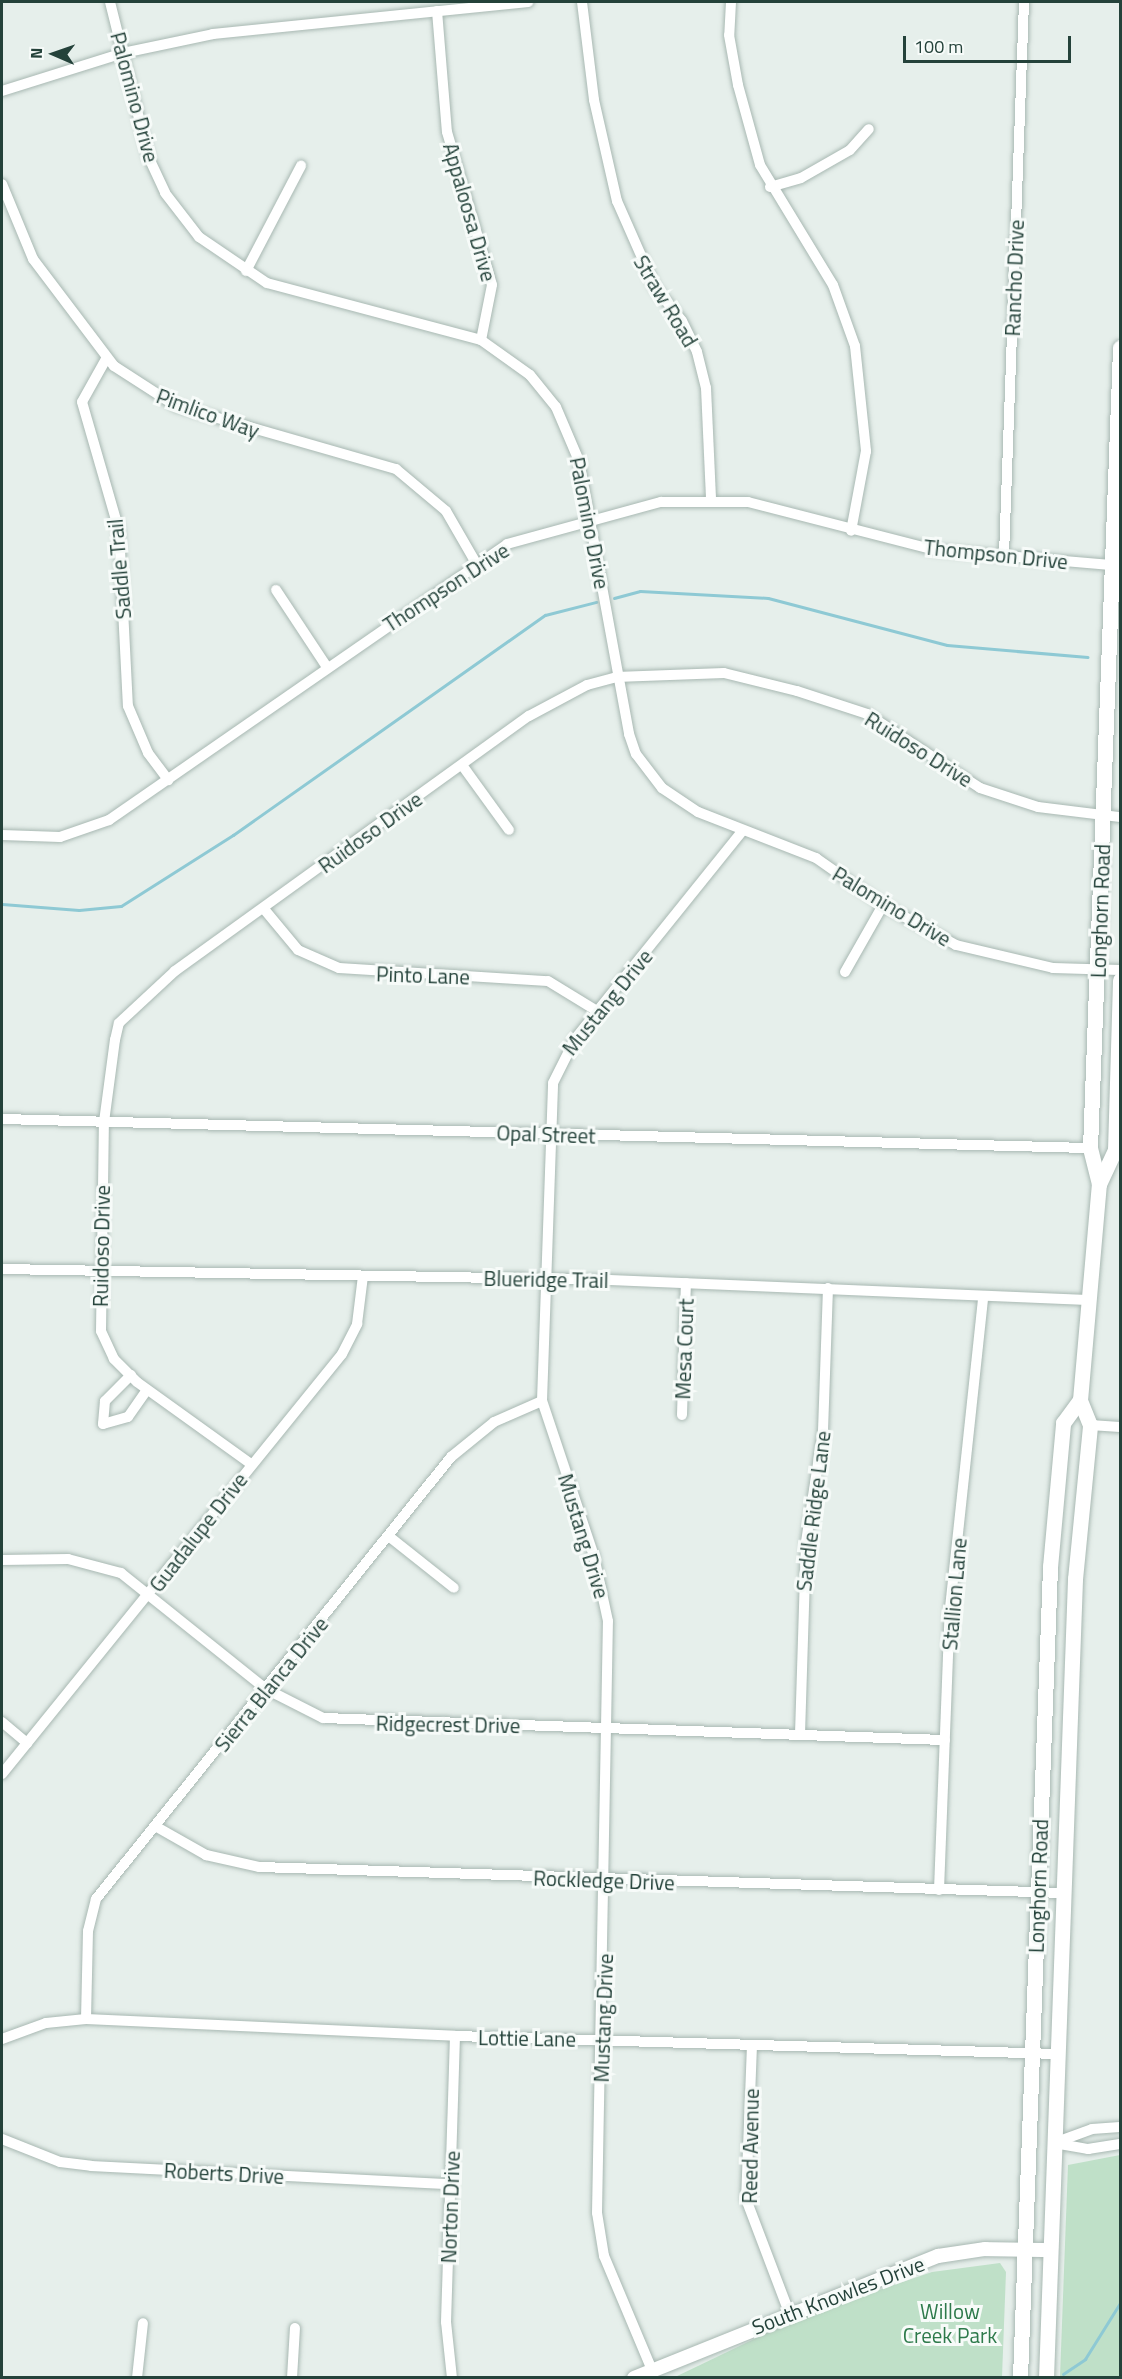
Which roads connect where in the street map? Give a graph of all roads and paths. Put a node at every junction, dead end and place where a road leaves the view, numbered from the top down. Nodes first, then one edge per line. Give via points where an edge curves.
1 (110, 2) edge
2 (528, 2) edge
3 (582, 2) edge
4 (731, 2) edge
5 (1024, 2) edge
6 (437, 12) junction
7 (123, 53) junction
8 (2, 91) edge
9 (869, 129) dead end
10 (301, 166) dead end
11 (2, 184) edge
12 (770, 187) junction
13 (246, 272) junction
14 (481, 340) junction
15 (1120, 348) edge
16 (105, 359) junction
17 (711, 499) junction
18 (591, 521) junction
19 (852, 531) junction
20 (1004, 555) junction
21 (476, 563) junction
22 (1117, 566) edge
23 (276, 590) dead end
24 (327, 668) junction
25 (616, 677) junction
26 (462, 765) junction
27 (168, 780) junction
28 (1103, 817) junction
29 (1120, 817) edge
30 (509, 830) dead end
31 (742, 831) junction
32 (2, 835) edge
33 (883, 905) junction
34 (264, 909) junction
35 (1098, 967) junction
36 (1120, 970) edge
37 (845, 972) dead end
38 (1120, 980) edge
39 (597, 1011) junction
40 (2, 1119) edge
41 (104, 1122) junction
42 (551, 1134) junction
43 (1089, 1148) junction
44 (1099, 1184) junction
45 (2, 1269) edge
46 (100, 1272) junction
47 (363, 1275) junction
48 (544, 1279) junction
49 (686, 1283) junction
50 (828, 1288) junction
51 (983, 1298) junction
52 (1089, 1300) junction
53 (131, 1375) junction
54 (147, 1390) junction
55 (1080, 1400) junction
56 (542, 1401) junction
57 (682, 1414) dead end
58 (1090, 1425) junction
59 (1120, 1427) edge
60 (251, 1464) junction
61 (391, 1538) junction
62 (2, 1560) edge
63 (454, 1588) dead end
64 (148, 1595) junction
65 (266, 1689) junction
66 (2, 1722) edge
67 (608, 1727) junction
68 (800, 1734) junction
69 (945, 1740) junction
70 (27, 1743) junction
71 (2, 1774) edge
72 (155, 1826) junction
73 (607, 1881) junction
74 (939, 1890) junction
75 (1038, 1893) junction
76 (1063, 1893) junction
77 (86, 2019) junction
78 (455, 2036) junction
79 (2, 2039) edge
80 (603, 2040) junction
81 (752, 2045) junction
82 (1032, 2053) junction
83 (1057, 2054) junction
84 (1120, 2127) edge
85 (2, 2139) edge
86 (1054, 2143) junction
87 (1120, 2144) edge
88 (450, 2184) junction
89 (1024, 2249) junction
90 (1050, 2250) junction
91 (789, 2312) junction
92 (143, 2323) dead end
93 (295, 2328) dead end
94 (652, 2370) junction
95 (137, 2378) edge
96 (292, 2378) edge
97 (452, 2378) edge
98 (634, 2378) edge
99 (1020, 2378) edge
100 (1046, 2378) edge

1 - 7 street, Palomino Drive
2 - 6 street
3 - 17 street, Straw Road via 594,100 617,201 655,287 682,321 697,352 706,388
4 - 12 street via 729,35 738,86
5 - 20 street, Rancho Drive
6 - 7 street via 213,34
6 - 14 street, Appaloosa Drive via 447,132 492,285
7 - 8 street
7 - 13 street, Palomino Drive via 149,158 165,193 199,237
9 - 12 street via 850,150 801,178
10 - 13 street
11 - 16 street, Pimlico Way via 33,259
12 - 19 street via 833,285 855,346 866,451
13 - 14 street, Palomino Drive via 281,288
14 - 18 street, Palomino Drive via 530,375 556,407 574,441
15 - 22 main road, Longhorn Road
16 - 21 street, Pimlico Way via 176,406 396,469 446,511
16 - 27 street, Saddle Trail via 82,402 119,530 128,706 148,753
17 - 18 street, Thompson Drive via 661,501
17 - 19 street, Thompson Drive via 748,502
18 - 21 street, Thompson Drive via 507,544
18 - 25 street, Palomino Drive
19 - 20 street, Thompson Drive via 935,550
20 - 22 street, Thompson Drive
21 - 24 street, Thompson Drive
22 - 28 main road, Longhorn Road
23 - 24 street
24 - 27 street, Thompson Drive
25 - 26 street, Ruidoso Drive via 587,685 529,716
25 - 28 street, Ruidoso Drive via 724,673 797,691 867,714 980,788 1038,807
25 - 31 street, Palomino Drive via 629,734 649,773 678,802
26 - 30 street
26 - 34 street, Ruidoso Drive
27 - 32 street, Thompson Drive via 88,829 41,839
28 - 29 street, Ruidoso Drive
28 - 35 main road, Longhorn Road
31 - 33 street, Palomino Drive via 816,858
31 - 39 street, Mustang Drive
33 - 35 street, Palomino Drive via 956,945 1053,968
33 - 37 street
34 - 39 street, Pinto Lane via 298,950 339,968 548,981
34 - 41 street, Ruidoso Drive via 175,971 119,1023
35 - 36 street, Palomino Drive
35 - 43 main road, Longhorn Road
38 - 44 main road, Longhorn Road via 1115,1150
39 - 42 street, Mustang Drive via 560,1062
40 - 41 street, Opal Street
41 - 42 street, Opal Street
41 - 46 street, Ruidoso Drive
42 - 43 street, Opal Street
42 - 48 street, Mustang Drive
43 - 44 main road, Longhorn Road
44 - 52 main road, Longhorn Road
45 - 46 street, Blueridge Trail
46 - 47 street, Blueridge Trail
46 - 53 street, Ruidoso Drive via 101,1331 114,1359
47 - 48 street, Blueridge Trail
47 - 60 street, Guadalupe Drive via 357,1324 342,1354
48 - 49 street, Blueridge Trail
48 - 56 street, Mustang Drive
49 - 50 street, Blueridge Trail
49 - 57 street, Mesa Court
50 - 51 street, Blueridge Trail
50 - 68 street, Saddle Ridge Lane via 823,1431 806,1542
51 - 52 street, Blueridge Trail
51 - 69 street, Stallion Lane via 950,1608
52 - 55 main road, Longhorn Road
53 - 54 street, Ruidoso Drive
53 - 54 street via 105,1401 103,1424 128,1417
54 - 60 street, Ruidoso Drive
55 - 58 main road, Longhorn Road
55 - 75 main road, Longhorn Road via 1063,1423 1050,1566
56 - 61 street, Sierra Blanca Drive via 494,1422 451,1457
56 - 67 street, Mustang Drive via 603,1589
58 - 59 street
58 - 76 main road, Longhorn Road via 1075,1579
60 - 64 street, Guadalupe Drive
61 - 63 street
61 - 65 street, Sierra Blanca Drive
62 - 64 street, Ridgecrest Drive via 93,1563 121,1573
64 - 65 street, Ridgecrest Drive
64 - 70 street, Guadalupe Drive
65 - 67 street, Ridgecrest Drive via 304,1712 345,1721
65 - 72 street, Sierra Blanca Drive
66 - 70 street
67 - 68 street, Ridgecrest Drive
67 - 73 street, Mustang Drive
68 - 69 street, Ridgecrest Drive
69 - 74 street, Stallion Lane
70 - 71 street, Guadalupe Drive
72 - 73 street, Rockledge Drive via 206,1855 259,1867
72 - 77 street, Sierra Blanca Drive via 91,1912
73 - 74 street, Rockledge Drive
73 - 80 street, Mustang Drive
74 - 75 street, Rockledge Drive
75 - 76 street, Rockledge Drive
75 - 82 main road, Longhorn Road
76 - 83 main road, Longhorn Road
77 - 78 street, Lottie Lane
77 - 79 street, Lottie Lane via 46,2023
78 - 80 street, Lottie Lane
78 - 88 street, Norton Drive
80 - 81 street, Lottie Lane
80 - 94 street, Mustang Drive via 599,2235
81 - 82 street, Lottie Lane
81 - 91 street, Reed Avenue via 746,2199
82 - 83 street, Lottie Lane
82 - 89 main road, Longhorn Road
83 - 86 main road, Longhorn Road
84 - 86 street via 1092,2128
85 - 88 street, Roberts Drive via 50,2159 91,2166
86 - 87 street via 1088,2149
86 - 90 main road, Longhorn Road
88 - 97 street, Norton Drive via 446,2322
89 - 90 street, South Knowles Drive
89 - 91 street, South Knowles Drive via 938,2256
89 - 99 main road, Longhorn Road
90 - 100 main road, Longhorn Road
91 - 94 street, South Knowles Drive
92 - 95 street
93 - 96 street
94 - 98 street, South Knowles Drive

